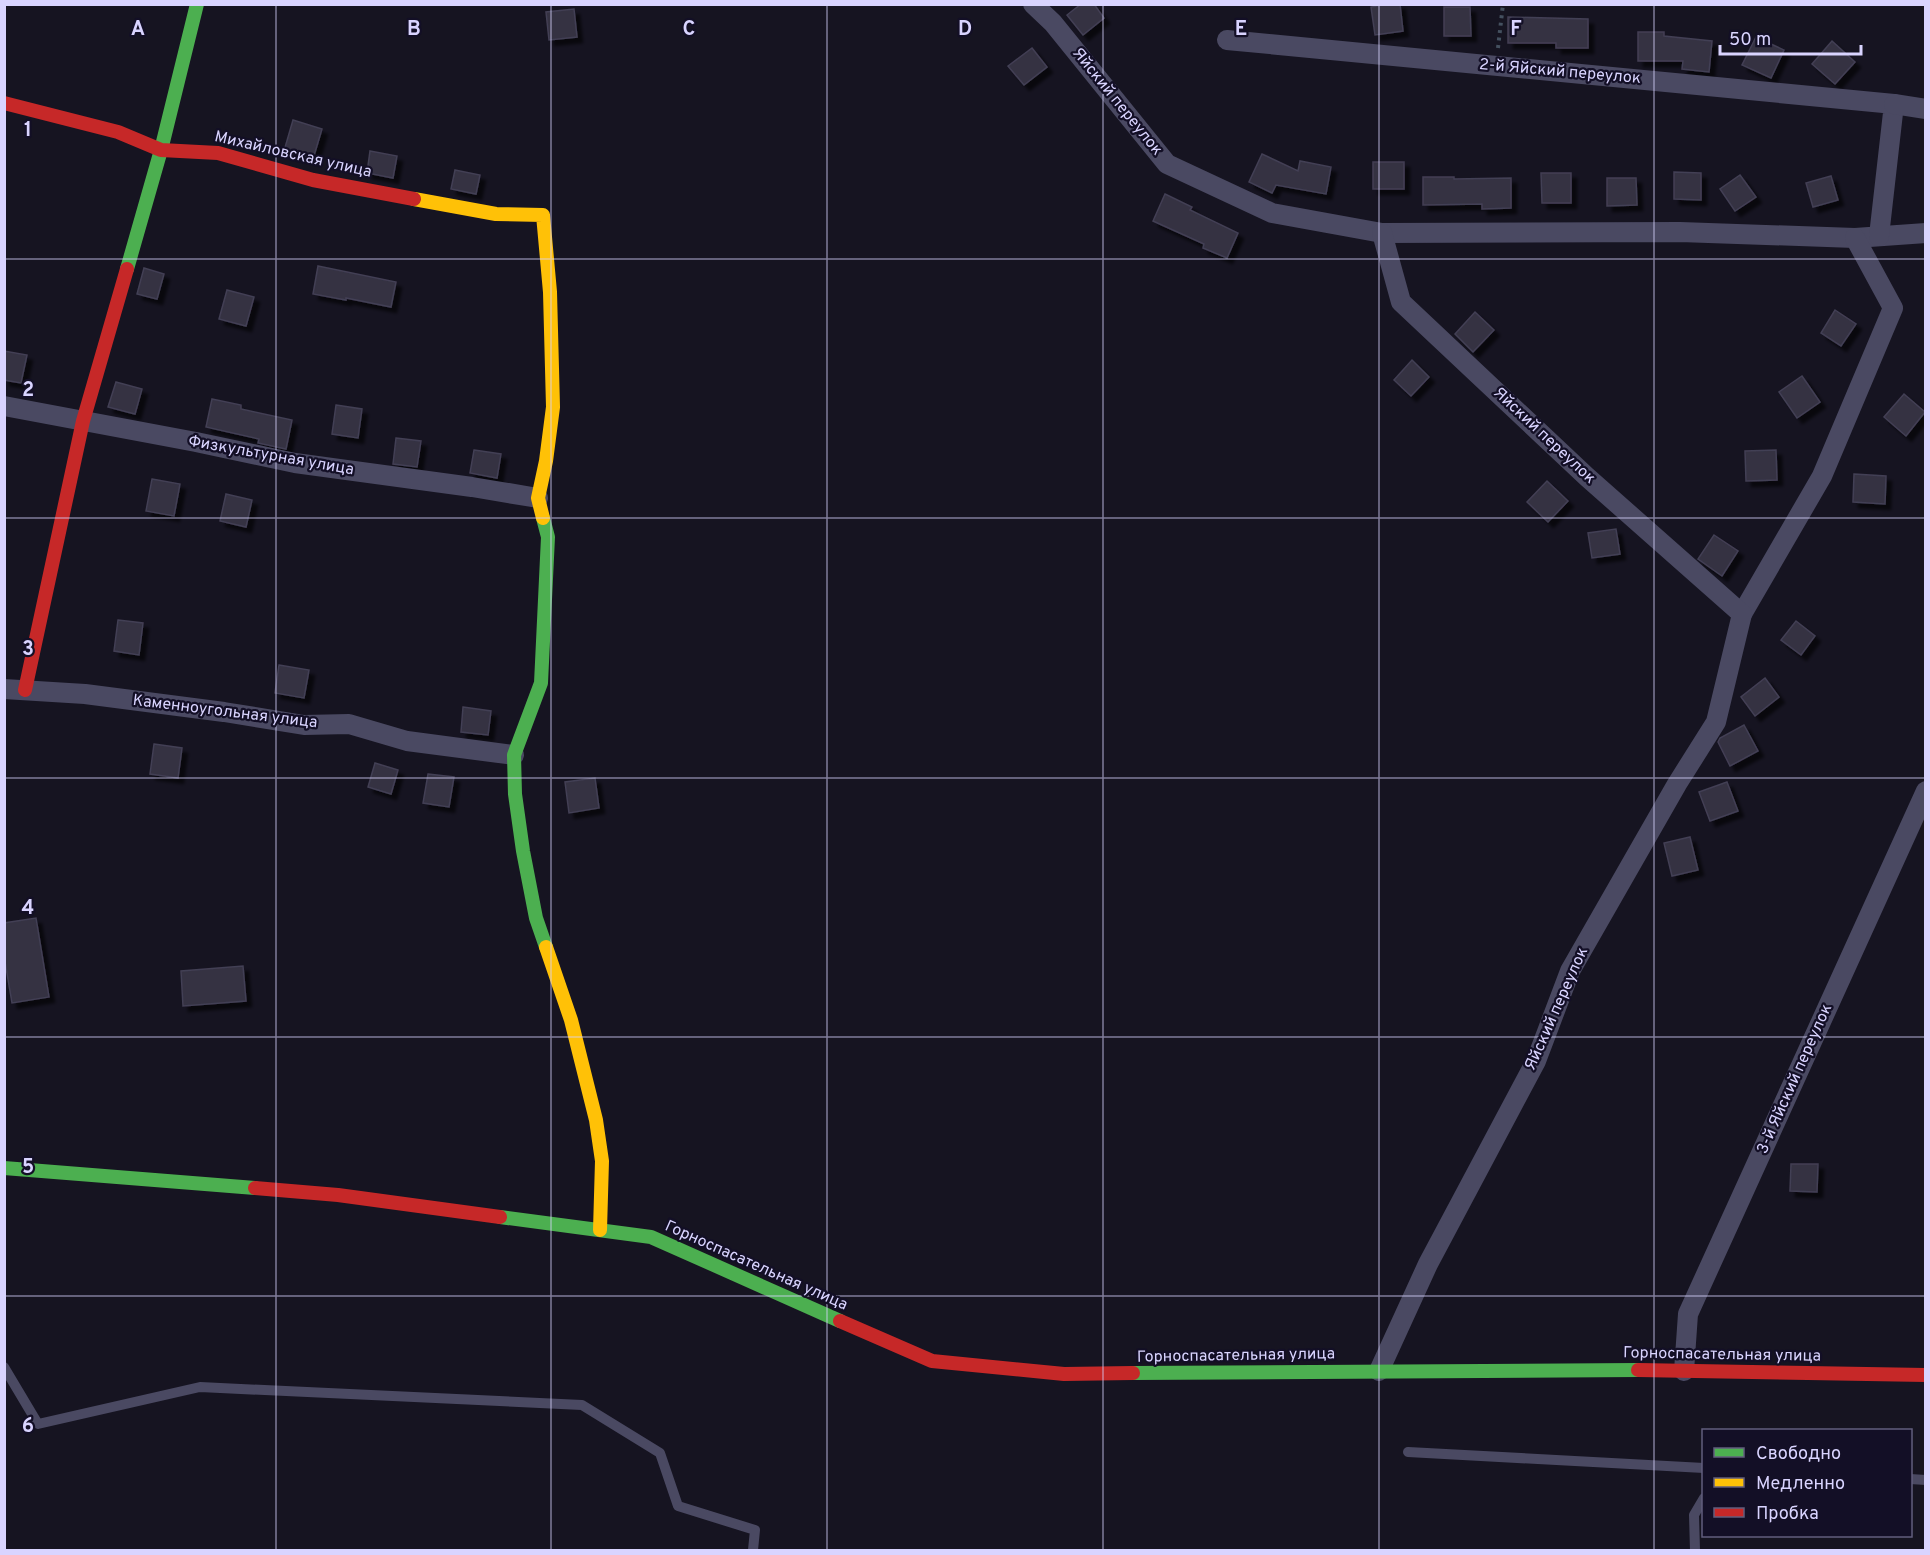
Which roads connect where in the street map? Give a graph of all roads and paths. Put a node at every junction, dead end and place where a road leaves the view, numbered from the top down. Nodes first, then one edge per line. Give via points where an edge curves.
1 (197, 4) edge
2 (1034, 4) edge
3 (1503, 4) edge
4 (1227, 40) dead end
5 (1496, 66) junction
6 (4, 103) edge
7 (1894, 104) junction
8 (1926, 109) edge
9 (162, 150) junction
10 (1382, 233) junction
11 (1926, 233) edge
12 (1879, 236) junction
13 (1855, 238) junction
14 (4, 406) edge
15 (83, 421) junction
16 (538, 498) junction
17 (1742, 614) junction
18 (4, 689) edge
19 (25, 690) junction
20 (514, 755) junction
21 (1926, 791) edge
22 (4, 1168) edge
23 (600, 1230) junction
24 (4, 1367) edge
25 (1379, 1371) junction
26 (1684, 1371) junction
27 (1926, 1375) edge
28 (1408, 1452) dead end
29 (1702, 1468) edge
30 (1702, 1501) edge
31 (753, 1551) edge
32 (1695, 1551) edge

1 - 9 street
2 - 10 street, Яйский переулок via 1167,165 1272,213
3 - 5 path
4 - 5 street, 2-й Яйский переулок
5 - 7 street, 2-й Яйский переулок
6 - 9 street, Михайловская улица via 118,132
7 - 8 street, 2-й Яйский переулок
7 - 12 street
9 - 15 street
9 - 16 street, Михайловская улица via 218,153 313,180 496,214 543,215 553,407
10 - 13 street, Яйский переулок via 1680,231
10 - 17 street, Яйский переулок via 1401,302 1587,477
11 - 12 street
12 - 13 street, Яйский переулок
13 - 17 street, Яйский переулок via 1893,308 1822,476
14 - 15 street, Физкультурная улица
15 - 16 street, Физкультурная улица via 295,463
15 - 19 street
16 - 20 street via 548,537 541,682
17 - 25 street, Яйский переулок via 1716,722 1570,971 1536,1061 1428,1264
18 - 19 street, Каменноугольная улица
19 - 20 street, Каменноугольная улица via 85,694 304,725 349,724 407,741
20 - 23 street via 522,840 536,918 571,1020 596,1120 602,1161
21 - 26 street, 3-й Яйский переулок via 1688,1314
22 - 23 street, Горноспасательная улица via 338,1195
23 - 25 street, Горноспасательная улица via 651,1237 932,1362 1064,1374
24 - 31 lane via 38,1424 200,1387 582,1405 660,1453 678,1506 755,1530
25 - 26 street, Горноспасательная улица
26 - 27 street, Горноспасательная улица
28 - 29 lane
30 - 32 lane via 1694,1515

